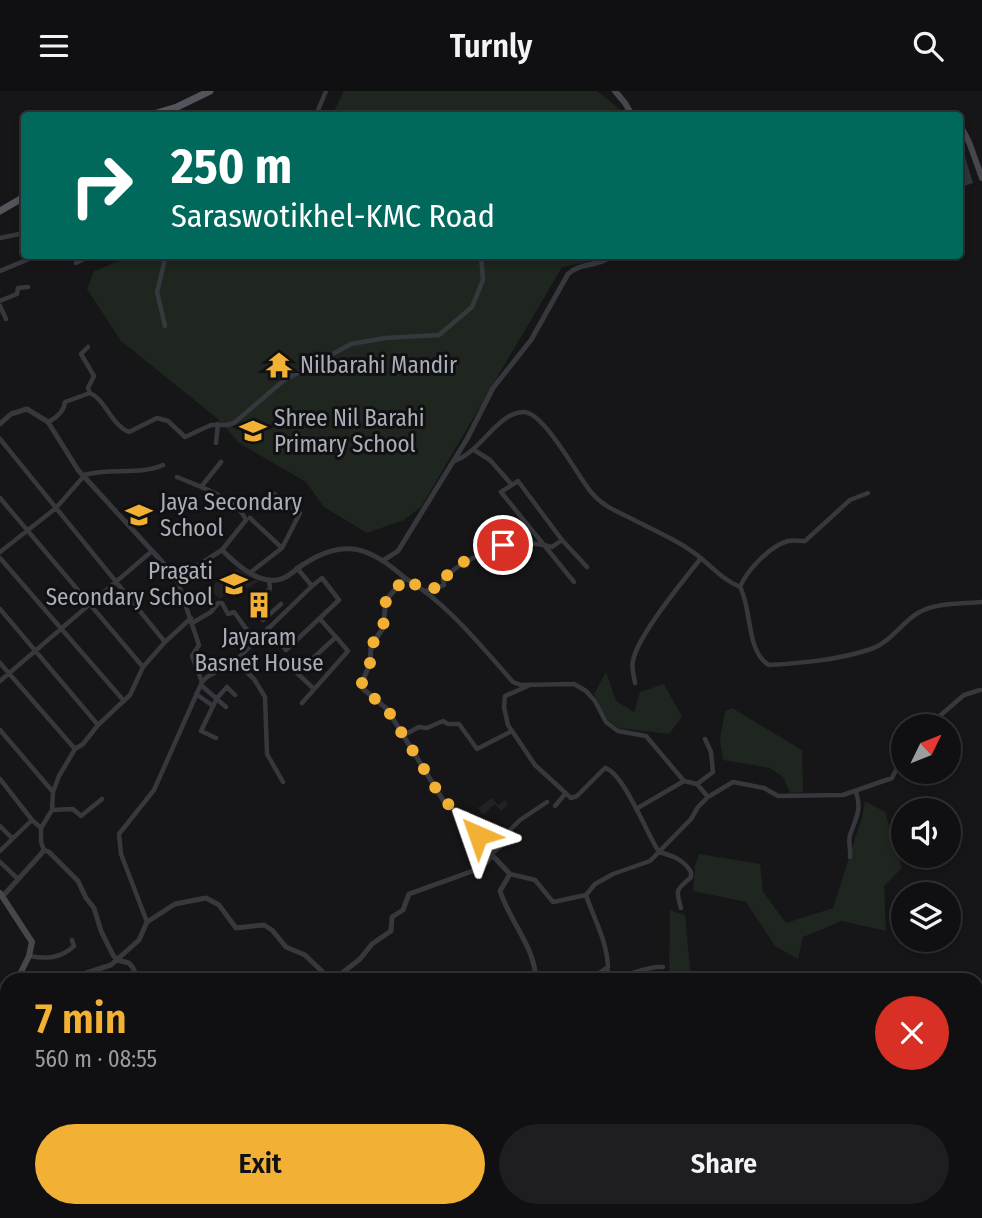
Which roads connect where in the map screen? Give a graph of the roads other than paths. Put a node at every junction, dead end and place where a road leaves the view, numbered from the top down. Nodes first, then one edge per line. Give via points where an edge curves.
1 (209, 91) edge
2 (326, 91) edge
3 (615, 91) edge
4 (160, 112) edge
5 (317, 112) edge
6 (630, 112) edge
7 (963, 131) edge
8 (982, 178) edge
9 (21, 199) edge
10 (0, 211) edge
11 (21, 234) edge
12 (0, 238) edge
13 (28, 259) edge
14 (84, 259) edge
15 (165, 259) edge
16 (481, 259) edge
17 (608, 259) edge
18 (76, 263) dead end
19 (0, 271) edge
20 (28, 287) dead end
21 (0, 303) edge
22 (6, 319) dead end
23 (165, 326) dead end
24 (88, 347) dead end
25 (90, 393) junction
26 (48, 422) junction
27 (0, 424) edge
28 (218, 424) junction
29 (0, 439) edge
30 (216, 443) dead end
31 (474, 450) junction
32 (221, 462) dead end
33 (453, 462) junction
34 (163, 465) dead end
35 (84, 475) junction
36 (177, 477) dead end
37 (512, 485) junction
38 (201, 487) junction
39 (273, 493) dead end
40 (869, 493) dead end
41 (0, 498) edge
42 (56, 507) junction
43 (250, 518) dead end
44 (27, 531) junction
45 (562, 540) junction
46 (542, 545) junction
47 (282, 548) junction
48 (222, 550) junction
49 (152, 551) junction
50 (0, 552) edge
51 (0, 558) edge
52 (701, 558) junction
53 (384, 560) junction
54 (587, 567) dead end
55 (297, 568) junction
56 (251, 572) dead end
57 (176, 577) junction
58 (405, 578) junction
59 (270, 580) junction
60 (116, 582) junction
61 (575, 582) dead end
62 (312, 586) junction
63 (740, 587) junction
64 (425, 591) junction
65 (982, 602) edge
66 (89, 604) junction
67 (281, 604) dead end
68 (0, 609) edge
69 (320, 619) junction
70 (191, 620) junction
71 (263, 620) junction
72 (268, 628) junction
73 (62, 630) junction
74 (336, 636) junction
75 (255, 641) junction
76 (165, 642) junction
77 (35, 651) junction
78 (235, 661) junction
79 (0, 663) edge
80 (143, 667) junction
81 (9, 673) junction
82 (0, 681) edge
83 (635, 683) dead end
84 (202, 684) junction
85 (528, 685) junction
86 (314, 689) junction
87 (980, 690) dead end
88 (196, 694) junction
89 (235, 695) dead end
90 (216, 698) junction
91 (124, 701) junction
92 (302, 703) dead end
93 (213, 706) junction
94 (226, 707) dead end
95 (941, 714) edge
96 (98, 725) junction
97 (0, 730) edge
98 (512, 731) junction
99 (404, 735) junction
100 (216, 738) dead end
101 (705, 739) dead end
102 (75, 749) junction
103 (891, 778) edge
104 (0, 779) edge
105 (684, 781) junction
106 (283, 782) dead end
107 (697, 784) junction
108 (53, 792) junction
109 (856, 792) junction
110 (565, 794) junction
111 (708, 797) junction
112 (102, 799) dead end
113 (547, 802) dead end
114 (555, 806) dead end
115 (636, 809) junction
116 (52, 810) junction
117 (32, 820) junction
118 (0, 826) edge
119 (41, 828) junction
120 (12, 838) junction
121 (44, 850) junction
122 (0, 851) edge
123 (659, 852) junction
124 (491, 855) junction
125 (850, 857) dead end
126 (0, 862) edge
127 (510, 874) junction
128 (18, 879) junction
129 (2, 895) edge
130 (586, 895) junction
131 (681, 908) dead end
132 (147, 922) junction
133 (72, 940) dead end
134 (29, 956) junction
135 (117, 960) junction
136 (663, 967) dead end
137 (607, 969) junction
138 (20, 973) edge
139 (86, 973) edge
140 (135, 973) edge
141 (324, 973) edge
142 (341, 973) edge
143 (535, 973) edge
144 (601, 973) edge
145 (609, 973) edge
146 (626, 973) edge

1 - 4 main road
2 - 5 street
3 - 6 main road
7 - 8 main road
9 - 10 main road
11 - 12 street
13 - 19 street
14 - 18 street
15 - 23 street via 157,292
16 - 28 street via 483,280 472,307 439,335 351,344 283,381 234,423
17 - 33 street via 568,274 531,340 494,388
20 - 21 street via 18,288
21 - 22 street
24 - 25 street via 81,353 94,376
25 - 26 street via 65,402
25 - 28 street via 125,431 160,418 186,437
26 - 27 street via 27,409
26 - 35 street
28 - 30 street
29 - 42 street
31 - 33 street
31 - 37 street
31 - 52 street via 513,415 532,414 605,505
32 - 38 street
33 - 53 street via 398,551
34 - 35 street via 147,471
35 - 42 street
35 - 49 street
36 - 38 street
37 - 45 street via 517,481
37 - 46 street via 501,492
38 - 48 street via 234,503 246,520
39 - 47 street via 300,513
40 - 63 street via 850,500 805,541 788,541 768,552
41 - 44 street
42 - 44 street
42 - 60 street
43 - 47 street
44 - 50 street
44 - 66 street
45 - 46 street via 552,547
45 - 54 street
46 - 61 street
46 - 64 street via 527,542 491,548 452,568 444,585
47 - 56 street
48 - 57 street
48 - 59 street via 247,572
49 - 57 street
49 - 60 street
51 - 73 street
52 - 63 street via 723,580
52 - 83 street via 639,646 632,663
53 - 55 street via 360,549 347,549 328,551
53 - 58 street
55 - 59 street via 286,577
55 - 62 street
57 - 70 street
58 - 64 street
58 - 99 street via 386,600 383,628 371,646 362,683
59 - 71 street via 270,589 250,603
60 - 66 street
60 - 76 street
62 - 69 street via 322,578 339,600
62 - 72 street
63 - 65 street via 751,634 762,661 769,665 819,661 872,648 929,608
64 - 85 street via 513,682
66 - 73 street
66 - 80 street
67 - 71 street
68 - 77 street
69 - 72 street via 286,650
69 - 74 street
70 - 75 street via 204,617 222,603
70 - 76 street
70 - 84 street via 199,645 192,656
71 - 72 street
72 - 75 street
73 - 77 street
73 - 91 street
74 - 86 street via 348,651
74 - 86 street via 297,673
75 - 78 street
76 - 80 street
77 - 81 street
77 - 96 street
78 - 84 street
78 - 106 street via 265,697 267,754
79 - 81 street
80 - 91 street
81 - 82 street
81 - 102 street
84 - 88 street
84 - 90 street
85 - 98 street via 505,696 507,724
85 - 105 street via 574,684 586,691 606,722 618,731 646,736
86 - 92 street
87 - 95 street via 957,700
88 - 93 street
88 - 132 street via 154,790 119,834 121,854
89 - 90 street via 227,687
90 - 93 street
90 - 94 street
91 - 96 street
93 - 100 street via 201,731
96 - 102 street
97 - 108 street
98 - 99 street via 477,749 458,723 443,721
98 - 110 street via 535,765
99 - 124 street via 443,800 465,817
101 - 107 street via 712,752 713,772
102 - 108 street
103 - 109 street
104 - 117 street
105 - 107 street
105 - 115 street
107 - 111 street
108 - 116 street
109 - 111 street via 778,796 740,781 726,784
109 - 125 street via 860,804 849,837
110 - 114 street
110 - 115 street via 574,798 608,768
111 - 123 street
112 - 116 street via 81,816 73,809
113 - 124 street via 520,820 510,830 511,838
115 - 123 street
116 - 119 street
117 - 119 street
117 - 120 street
118 - 120 street
119 - 121 street
120 - 122 street
121 - 128 street
121 - 135 street via 78,881
123 - 130 street via 650,861 595,884
123 - 131 street via 683,861 691,872 678,890
124 - 127 street
124 - 142 street via 481,868 410,894 403,910 392,917 391,930
126 - 128 street
127 - 130 street via 535,880 553,902
127 - 143 street via 500,891
128 - 129 street
129 - 134 main road via 32,941
130 - 137 street via 605,944
132 - 135 street via 139,940
132 - 141 street via 175,904 206,898 219,905 236,927 264,925 286,947 305,955
133 - 134 street via 72,949 47,960
134 - 138 main road
135 - 139 street
135 - 140 street via 129,963
136 - 146 street
137 - 144 street
137 - 145 street

